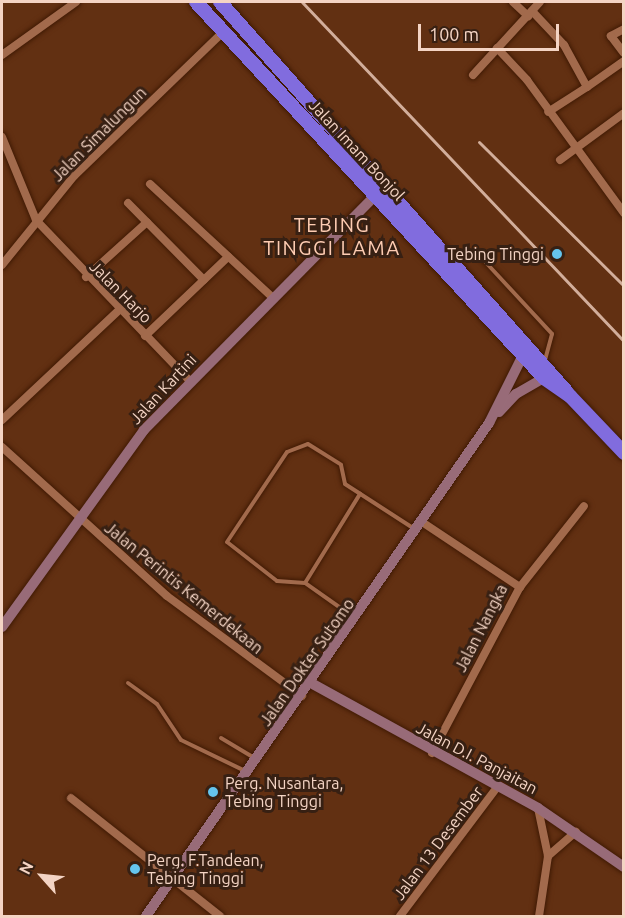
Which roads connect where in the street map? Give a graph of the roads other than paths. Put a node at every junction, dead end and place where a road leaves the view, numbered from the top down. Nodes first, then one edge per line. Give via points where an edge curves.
1 (76, 2) edge
2 (196, 2) edge
3 (220, 2) edge
4 (513, 2) edge
5 (540, 2) edge
6 (530, 14) junction
7 (624, 29) edge
8 (224, 31) junction
9 (497, 48) junction
10 (624, 53) edge
11 (2, 56) edge
12 (624, 61) edge
13 (473, 75) dead end
14 (587, 87) junction
15 (548, 112) junction
16 (624, 113) edge
17 (2, 137) edge
18 (575, 147) junction
19 (560, 160) dead end
20 (150, 184) dead end
21 (381, 190) junction
22 (128, 203) dead end
23 (624, 213) edge
24 (36, 220) junction
25 (147, 222) junction
26 (478, 254) dead end
27 (228, 257) junction
28 (2, 265) edge
29 (86, 277) junction
30 (204, 280) junction
31 (273, 298) junction
32 (119, 310) junction
33 (145, 336) junction
34 (526, 349) junction
35 (548, 370) junction
36 (190, 381) junction
37 (2, 420) edge
38 (489, 423) junction
39 (2, 447) edge
40 (624, 453) edge
41 (360, 494) junction
42 (584, 506) dead end
43 (78, 519) junction
44 (419, 526) junction
45 (305, 583) junction
46 (520, 587) junction
47 (355, 618) junction
48 (2, 625) edge
49 (128, 683) dead end
50 (311, 683) junction
51 (302, 696) junction
52 (221, 738) dead end
53 (432, 753) junction
54 (257, 760) junction
55 (248, 773) junction
56 (498, 786) junction
57 (71, 798) dead end
58 (537, 808) junction
59 (576, 832) junction
60 (548, 856) junction
61 (624, 867) edge
62 (174, 878) junction
63 (146, 916) edge
64 (220, 916) edge
65 (400, 916) edge
66 (539, 916) edge

1 - 11 street
2 - 8 highway, Jalan Imam Bonjol
3 - 21 highway, Jalan Imam Bonjol
4 - 6 street
5 - 6 street
6 - 9 street
6 - 14 street via 564,45
7 - 10 street via 611,36
8 - 21 highway, Jalan Imam Bonjol
8 - 24 street, Jalan Simalungun via 106,142
9 - 13 street
9 - 15 street
12 - 14 street
14 - 15 street
15 - 18 street
16 - 18 street
17 - 24 street, Jalan Harjo
18 - 19 street
18 - 23 street
20 - 27 street
21 - 31 street, Jalan Kartini
21 - 34 highway, Jalan Imam Bonjol
22 - 25 street
24 - 28 street, Jalan Simalungun
24 - 29 street, Jalan Harjo
25 - 29 street
25 - 30 street
26 - 35 lane via 552,334
27 - 30 street
27 - 31 street
29 - 32 street, Jalan Harjo
30 - 33 street
31 - 36 street, Jalan Kartini
32 - 33 street, Jalan Harjo
32 - 37 street
33 - 36 street, Jalan Harjo
34 - 35 highway, Jalan Imam Bonjol
34 - 38 street, Jalan Dokter Sutomo
35 - 38 street, Jalan Dokter Sutomo via 516,394
35 - 40 highway, Jalan Imam Bonjol
36 - 43 street, Jalan Kartini via 144,430
38 - 44 street, Jalan Dokter Sutomo
39 - 43 street, Jalan Perintis Kemerdekaan
41 - 44 lane
41 - 45 lane
41 - 45 lane via 342,481 340,465 304,445 276,462 228,538 229,545 277,580
42 - 46 street
43 - 48 street, Jalan Kartini
43 - 51 street, Jalan Perintis Kemerdekaan via 167,596
44 - 46 street, Jalan Nangka
44 - 47 street, Jalan Dokter Sutomo
45 - 47 lane
46 - 53 street, Jalan Nangka
47 - 50 street, Jalan Dokter Sutomo
49 - 55 lane via 157,704 181,740
50 - 51 street, Jalan Dokter Sutomo
50 - 53 street, Jalan D.I. Panjaitan
51 - 54 street, Jalan Dokter Sutomo
52 - 54 lane
53 - 56 street, Jalan D.I. Panjaitan
54 - 55 street, Jalan Dokter Sutomo
55 - 62 street, Jalan Dokter Sutomo
56 - 58 street, Jalan D.I. Panjaitan
56 - 65 street, Jalan 13 Desember
57 - 62 street
58 - 59 street, Jalan D.I. Panjaitan
58 - 60 street
59 - 60 street
59 - 61 street, Jalan D.I. Panjaitan
60 - 66 street
62 - 63 street, Jalan Dokter Sutomo
62 - 64 street

